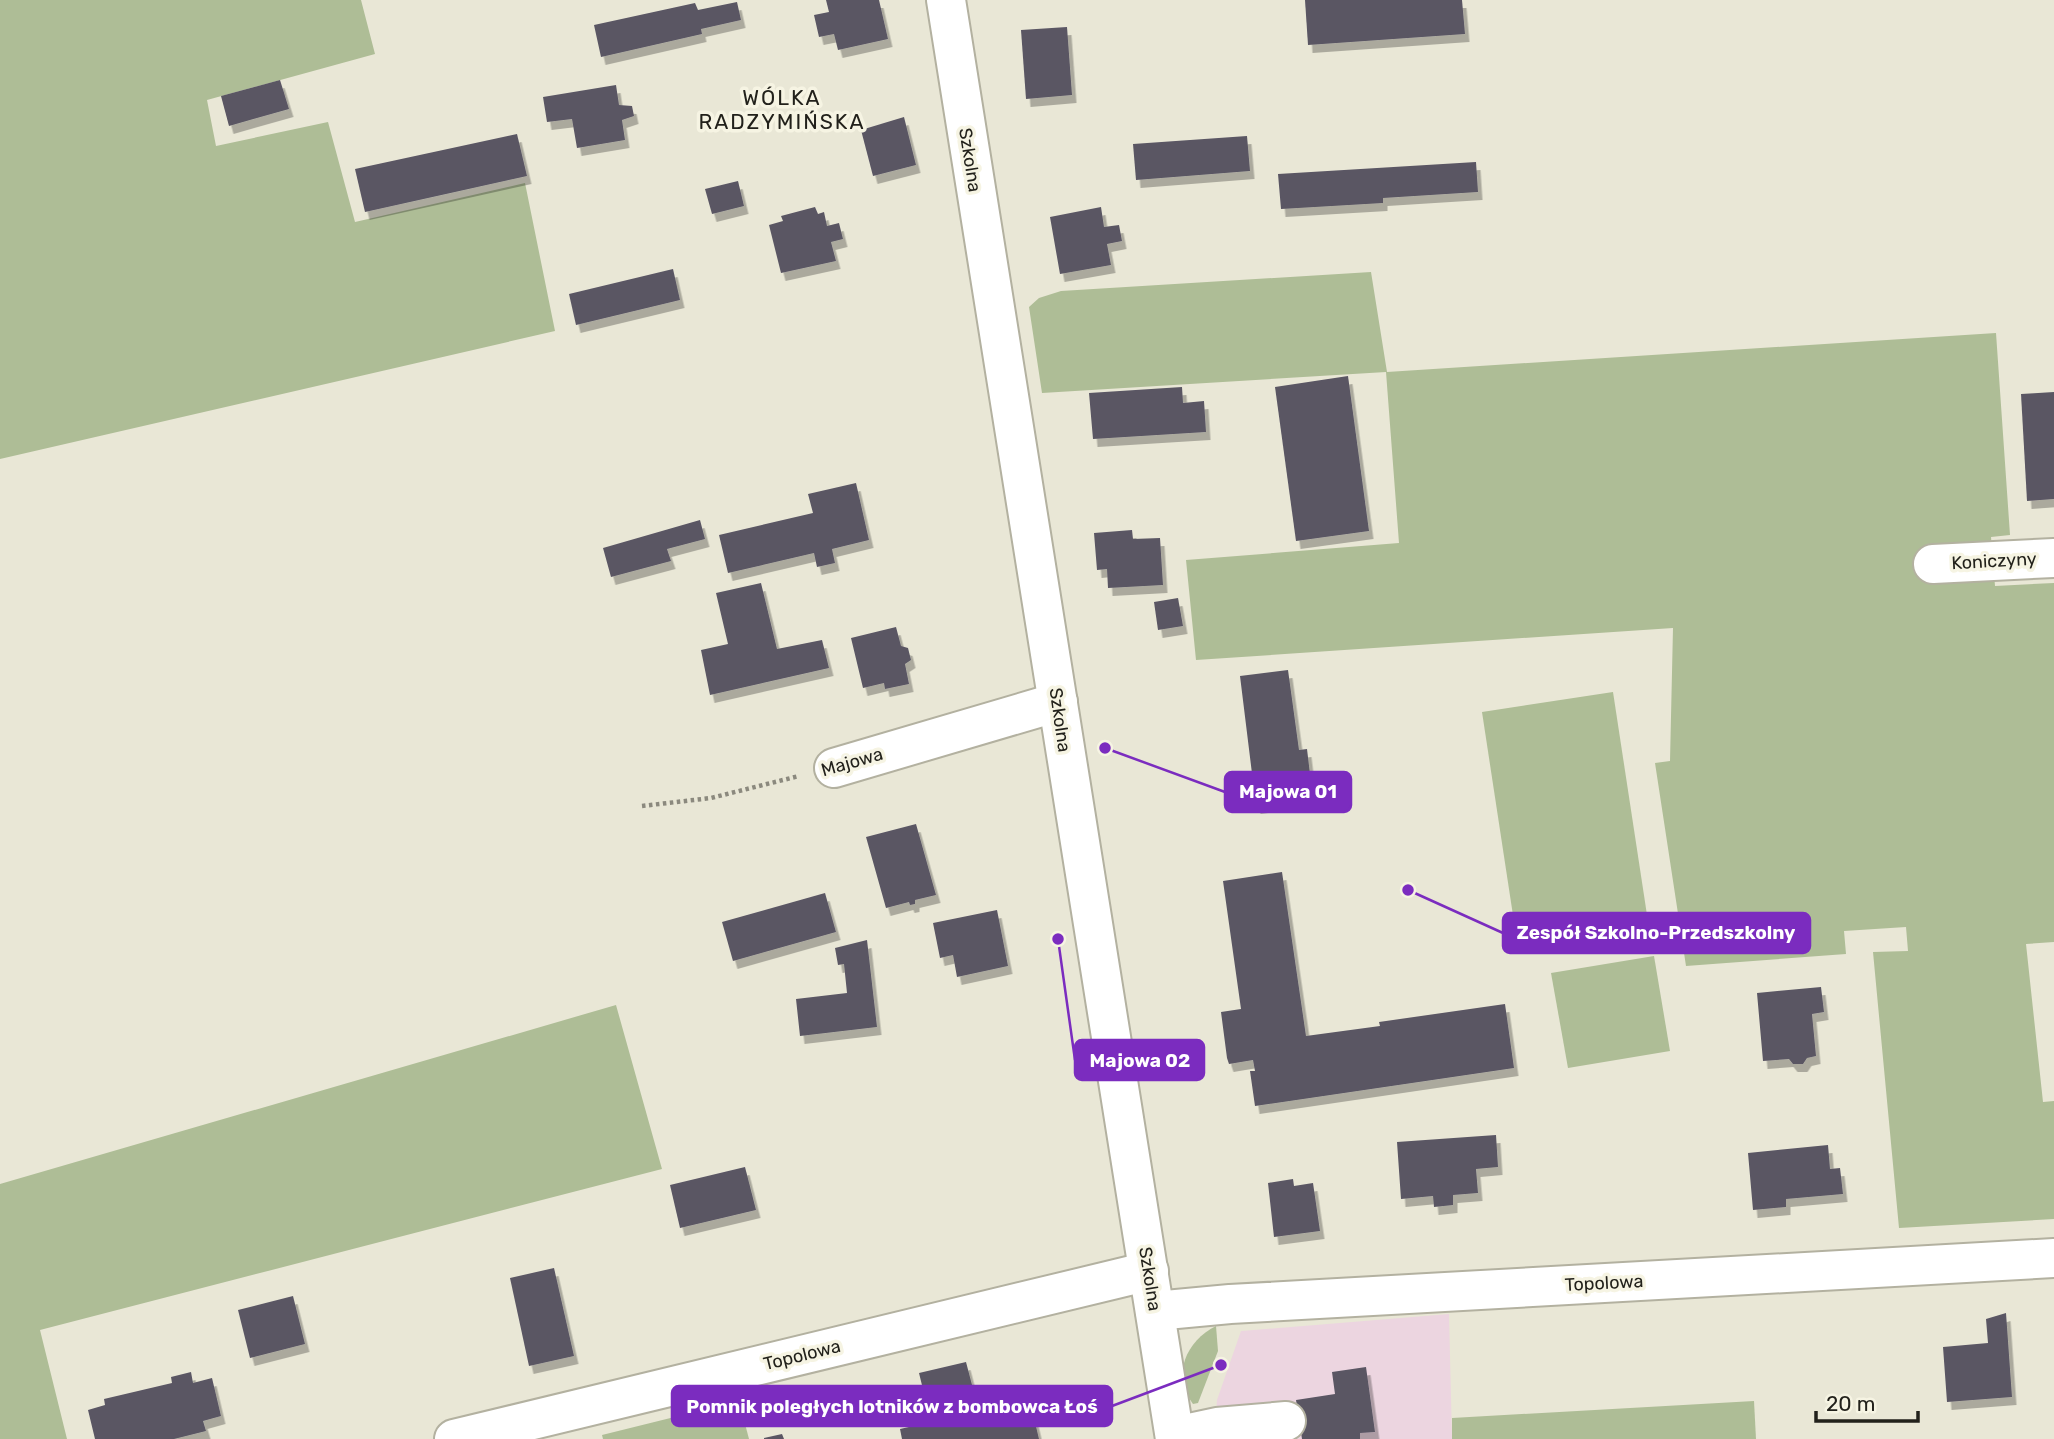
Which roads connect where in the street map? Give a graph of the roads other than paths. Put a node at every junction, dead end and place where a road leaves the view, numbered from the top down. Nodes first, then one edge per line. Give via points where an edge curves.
1 (946, 0) edge
2 (2054, 558) edge
3 (1933, 564) dead end
4 (1058, 702) junction
5 (834, 768) road end
6 (2054, 1258) edge
7 (1149, 1271) junction
8 (1155, 1311) junction
9 (1286, 1421) dead end
10 (1175, 1438) edge
11 (454, 1439) edge

1 - 4 street, Szkolna
2 - 3 street, Koniczyny
4 - 5 street, Majowa
4 - 7 street, Szkolna
6 - 8 street, Topolowa
7 - 8 street, Szkolna
7 - 11 street, Topolowa
8 - 10 street, Szkolna
9 - 10 street via 1217,1427

